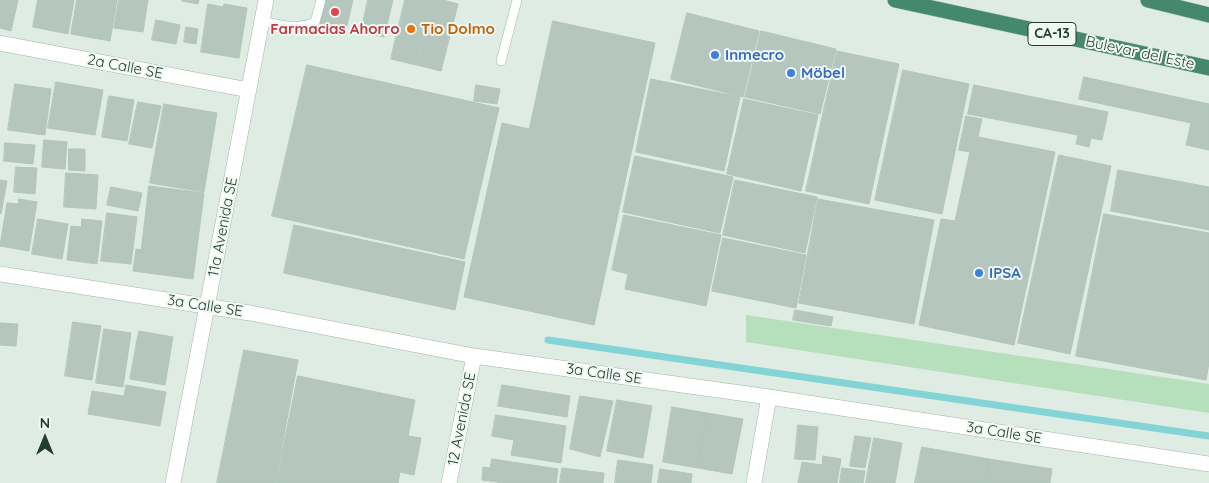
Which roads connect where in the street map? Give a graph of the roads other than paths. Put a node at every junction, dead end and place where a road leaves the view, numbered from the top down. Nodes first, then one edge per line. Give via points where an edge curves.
1 (266, 0) edge
2 (321, 0) edge
3 (517, 0) edge
4 (895, 0) edge
5 (1148, 0) edge
6 (1179, 4) edge
7 (1209, 15) edge
8 (262, 21) junction
9 (0, 43) edge
10 (501, 61) dead end
11 (1209, 68) edge
12 (249, 90) junction
13 (0, 274) edge
14 (208, 306) junction
15 (474, 356) junction
16 (769, 397) junction
17 (1209, 464) edge
18 (173, 483) edge
19 (449, 483) edge
20 (754, 483) edge

1 - 8 street, 11a Avenida SE
2 - 8 lane via 315,22 306,26 297,28
3 - 10 lane
4 - 11 highway, Bulevar del Este / CA-13
5 - 6 highway
6 - 7 highway
8 - 12 street, 11a Avenida SE
9 - 12 street, 2a Calle SE
12 - 14 street, 11a Avenida SE
13 - 14 street, 3a Calle SE
14 - 15 street, 3a Calle SE
14 - 18 street, 11a Avenida SE
15 - 16 street, 3a Calle SE
15 - 19 street, 12 Avenida SE
16 - 17 street, 3a Calle SE
16 - 20 street

